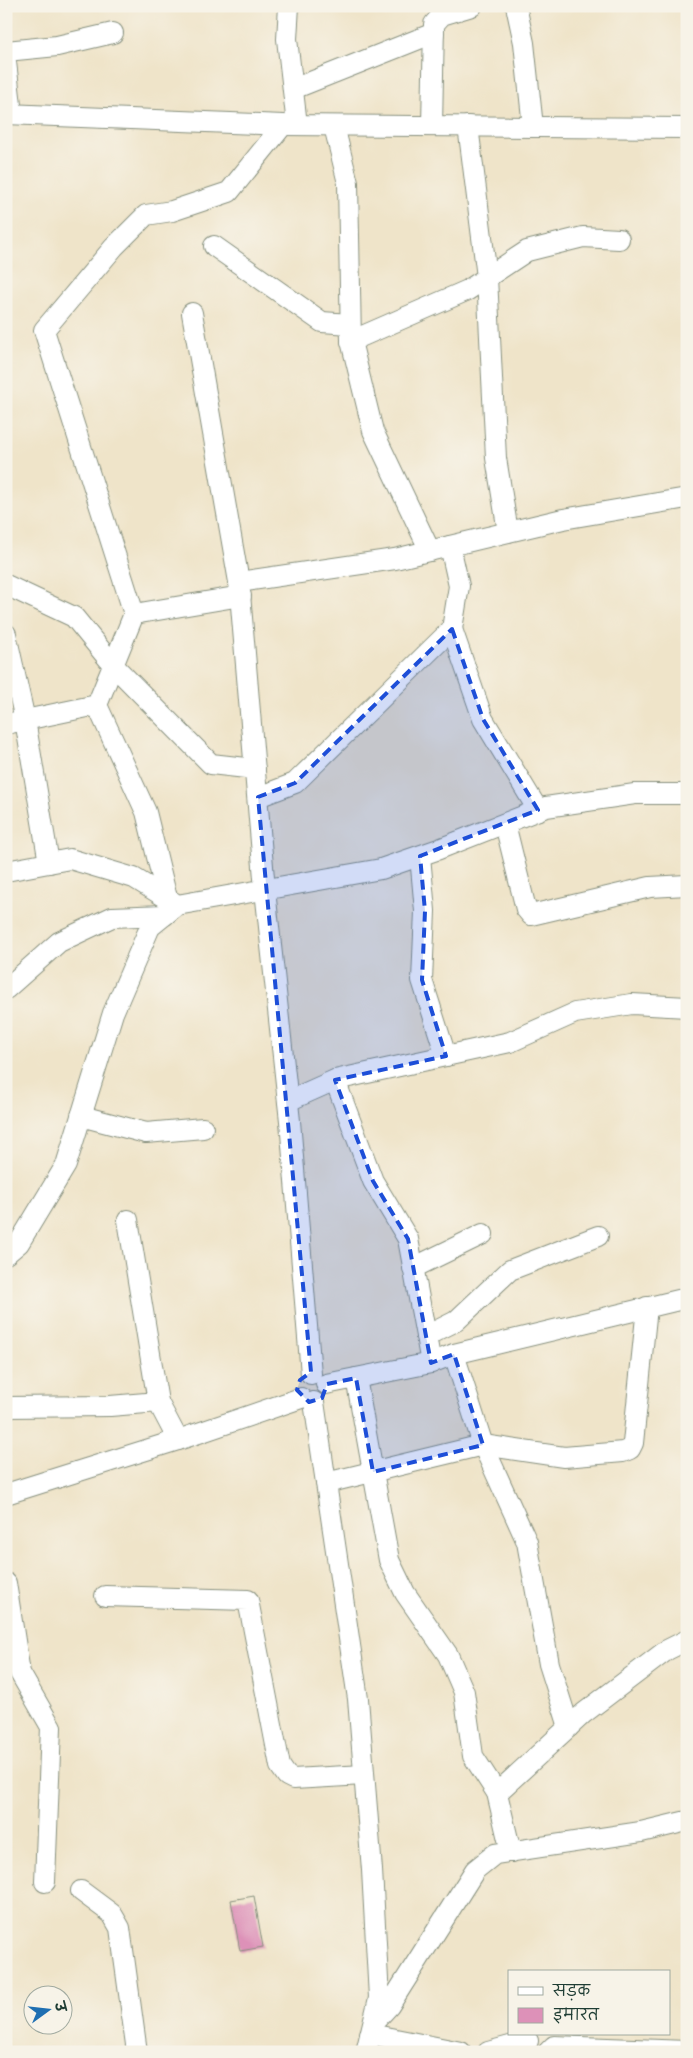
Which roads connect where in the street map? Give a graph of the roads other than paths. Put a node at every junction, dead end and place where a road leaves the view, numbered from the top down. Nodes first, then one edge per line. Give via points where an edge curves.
1 (289, 6) edge
2 (472, 6) edge
3 (516, 6) edge
4 (112, 33) dead end
5 (434, 33) junction
6 (6, 50) edge
7 (6, 62) edge
8 (293, 89) junction
9 (9, 114) edge
10 (290, 125) junction
11 (334, 126) junction
12 (432, 126) junction
13 (468, 126) junction
14 (533, 127) junction
15 (687, 128) edge
16 (619, 239) dead end
17 (214, 246) dead end
18 (487, 277) junction
19 (192, 313) dead end
20 (351, 333) junction
21 (359, 435) dead end
22 (394, 475) junction
23 (687, 498) edge
24 (508, 532) junction
25 (450, 546) junction
26 (430, 550) junction
27 (6, 585) edge
28 (240, 588) junction
29 (134, 614) junction
30 (452, 629) junction
31 (6, 634) edge
32 (114, 666) junction
33 (97, 705) junction
34 (16, 722) edge
35 (255, 769) junction
36 (687, 794) edge
37 (258, 798) junction
38 (538, 810) junction
39 (505, 824) junction
40 (420, 856) junction
41 (49, 863) junction
42 (6, 870) edge
43 (687, 885) edge
44 (265, 890) junction
45 (170, 906) junction
46 (6, 989) edge
47 (687, 1007) edge
48 (446, 1056) junction
49 (335, 1080) junction
50 (288, 1102) junction
51 (81, 1116) junction
52 (203, 1128) dead end
53 (128, 1220) dead end
54 (483, 1234) dead end
55 (598, 1236) dead end
56 (6, 1254) edge
57 (413, 1268) junction
58 (687, 1298) edge
59 (646, 1307) junction
60 (426, 1336) junction
61 (454, 1354) junction
62 (431, 1362) junction
63 (356, 1378) junction
64 (318, 1379) junction
65 (308, 1400) junction
66 (158, 1402) junction
67 (6, 1407) edge
68 (178, 1440) junction
69 (483, 1445) junction
70 (373, 1472) junction
71 (326, 1483) junction
72 (6, 1494) edge
73 (6, 1583) edge
74 (105, 1596) dead end
75 (687, 1640) edge
76 (13, 1675) edge
77 (569, 1728) junction
78 (364, 1775) junction
79 (497, 1793) junction
80 (687, 1821) edge
81 (511, 1852) junction
82 (45, 1882) dead end
83 (82, 1891) dead end
84 (369, 2036) edge
85 (528, 2041) dead end
86 (687, 2051) edge
87 (137, 2052) edge
88 (461, 2052) edge
89 (488, 2052) edge
90 (548, 2052) edge

1 - 8 street via 287,39
2 - 5 street via 442,15 434,24
3 - 14 street via 524,43
4 - 6 street via 57,46
5 - 8 street
5 - 12 street
7 - 9 street
8 - 10 street
9 - 10 street
10 - 11 street
10 - 29 street via 229,192 172,211 146,215 114,247 44,330
11 - 12 street
11 - 20 street via 348,183
12 - 13 street
13 - 14 street
13 - 18 street
14 - 15 street
16 - 18 street via 583,237 527,251
17 - 20 street via 322,322
18 - 20 street via 468,290
18 - 24 street via 496,458
19 - 28 street
20 - 22 street via 373,431
21 - 22 street
22 - 26 street
23 - 24 street
24 - 25 street
25 - 26 street
25 - 30 street via 459,586
26 - 28 street
27 - 32 street via 74,617
28 - 29 street
28 - 35 street
29 - 32 street
30 - 37 street via 295,783
30 - 38 street via 483,719
31 - 34 street
32 - 33 street
32 - 35 street via 211,764
33 - 34 street
33 - 45 street via 146,812
34 - 41 street
35 - 37 street
36 - 38 street via 636,794
37 - 44 street
38 - 39 street
39 - 40 street
39 - 43 street via 526,909 531,915 650,887
40 - 44 street via 381,870
40 - 48 street via 425,911 422,980
41 - 42 street
41 - 45 street via 70,859 134,878
44 - 45 street
44 - 50 street
45 - 46 street via 112,917 59,942
45 - 51 street via 150,927 113,1013
47 - 48 street via 632,1004 575,1013 510,1042
48 - 49 street
49 - 50 street
49 - 57 street via 370,1175 408,1239
50 - 64 street
51 - 52 street via 146,1133
51 - 56 street via 66,1165 19,1243
53 - 66 street
54 - 57 street
55 - 60 street via 510,1270 456,1321
57 - 60 street
58 - 59 street
59 - 61 street
59 - 69 street via 630,1449 564,1457
60 - 62 street
61 - 62 street
61 - 69 street
62 - 63 street
63 - 64 street
63 - 70 street
64 - 65 street via 303,1377 298,1385
65 - 68 street
65 - 71 street
66 - 67 street
66 - 68 street
68 - 72 street
69 - 70 street
69 - 77 street via 526,1542 549,1664
70 - 71 street
70 - 79 street via 388,1560 405,1593 448,1656 464,1692 473,1756
71 - 78 street via 358,1699
73 - 76 street
74 - 78 street via 248,1600 280,1766 287,1776 294,1779
75 - 77 street via 667,1650
76 - 82 street via 50,1726
77 - 79 street
78 - 84 street via 379,1998
79 - 81 street
80 - 81 street via 641,1832
81 - 84 street via 496,1854 475,1870
83 - 87 street via 112,1914 120,1928
84 - 88 street
85 - 89 street
86 - 90 street via 554,2046

